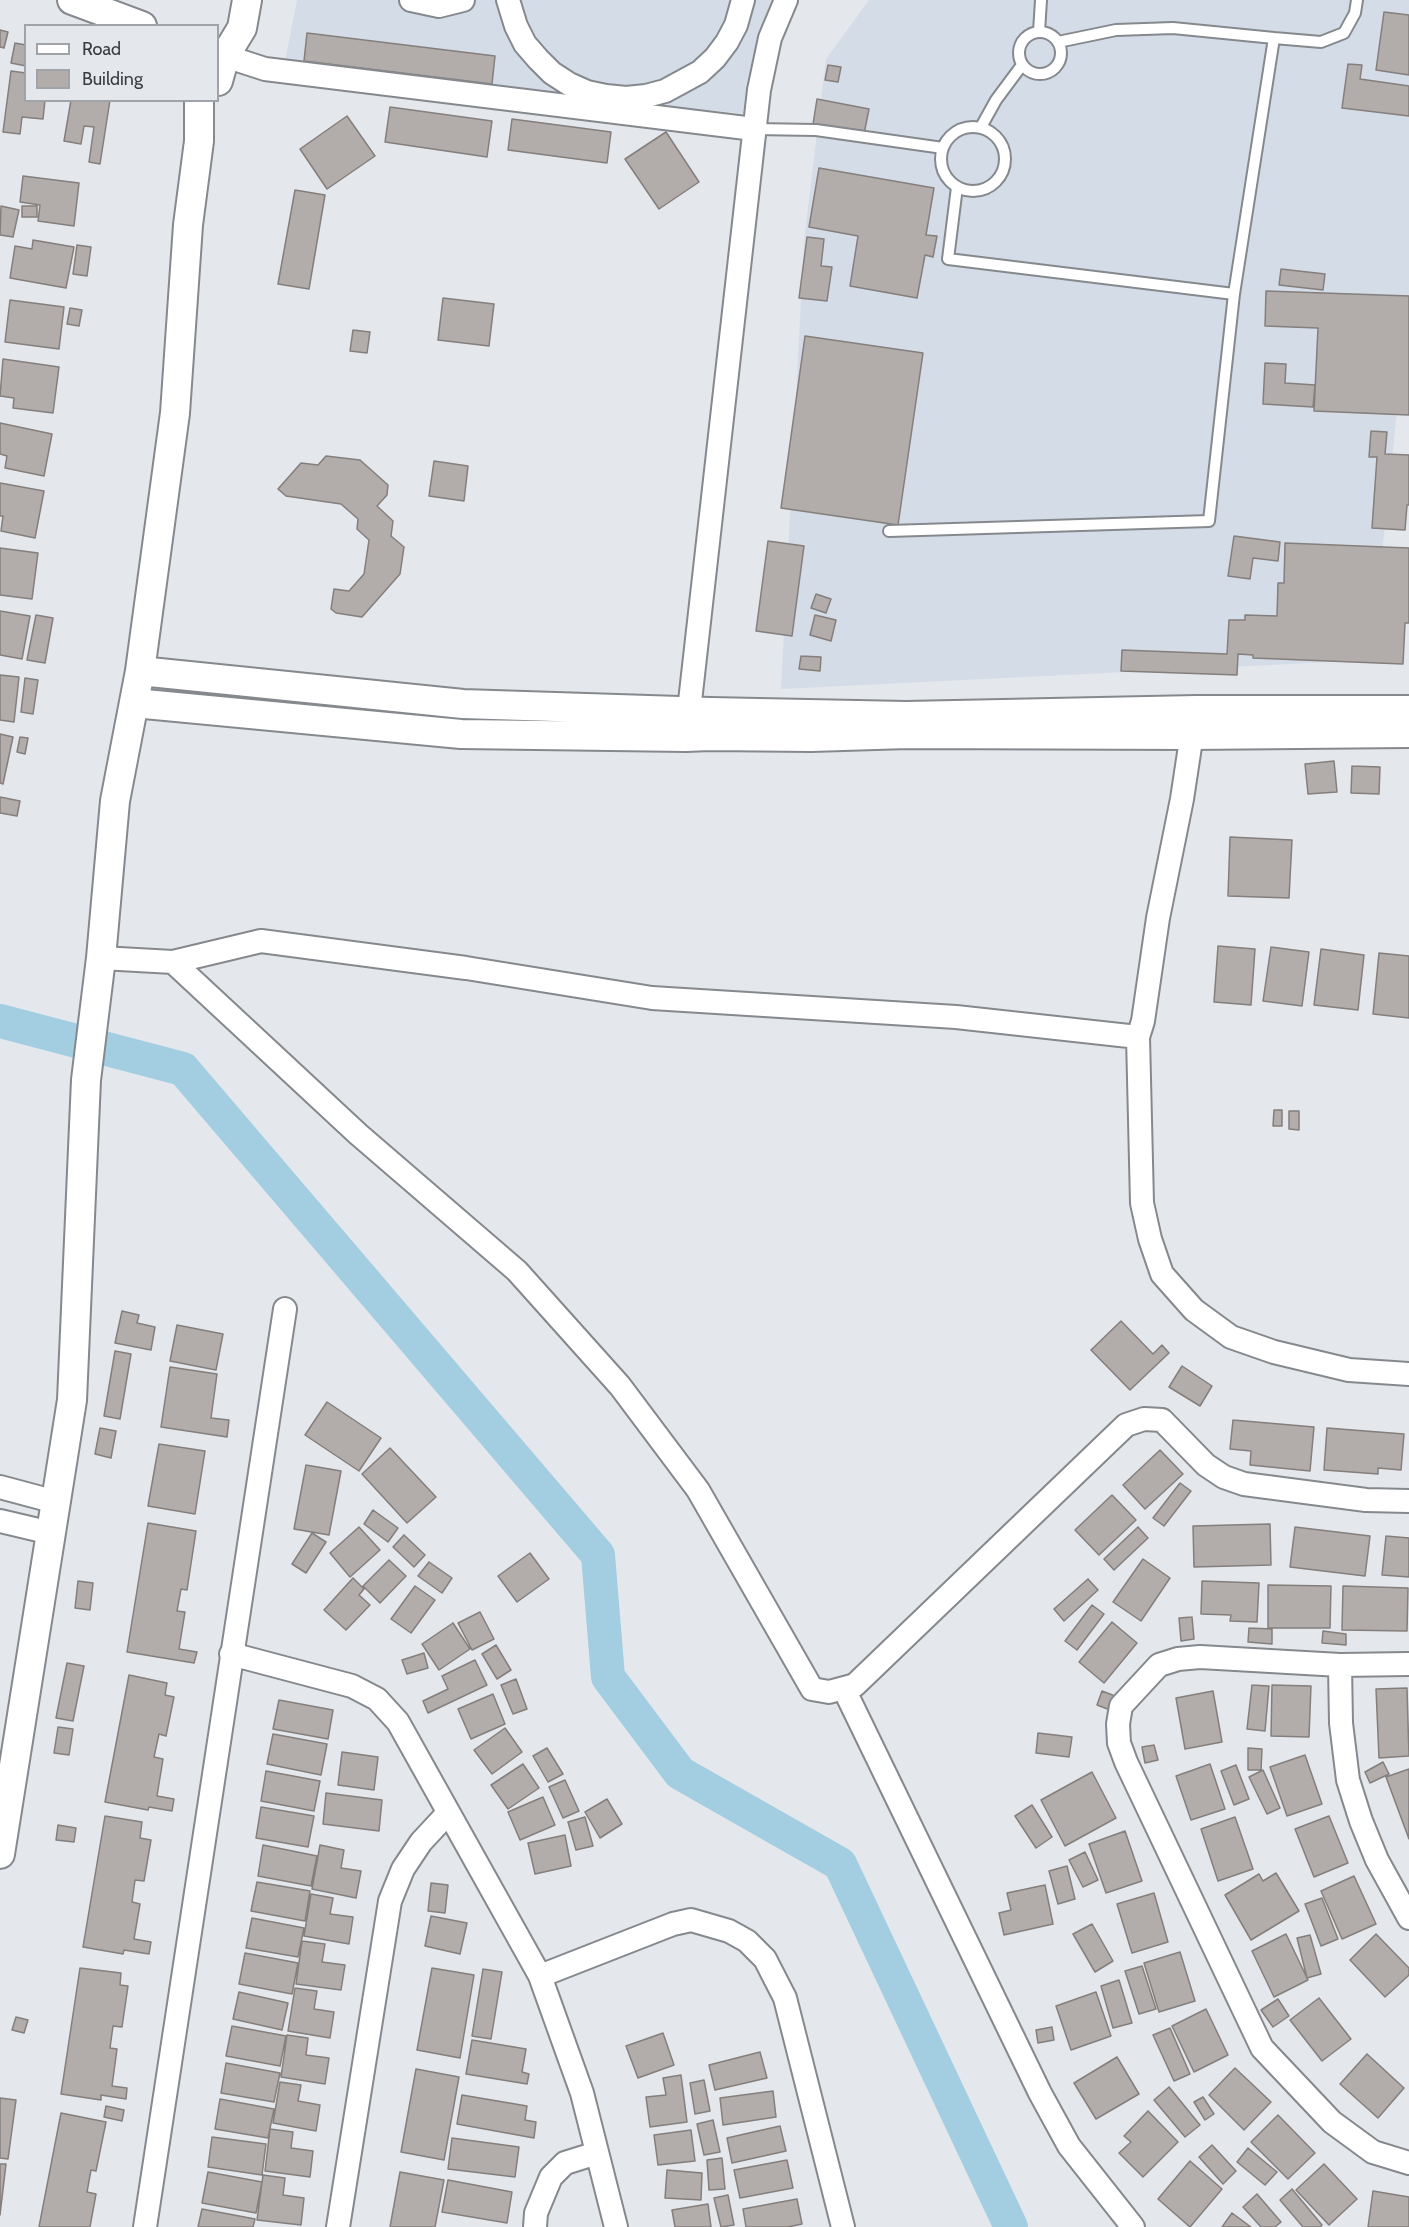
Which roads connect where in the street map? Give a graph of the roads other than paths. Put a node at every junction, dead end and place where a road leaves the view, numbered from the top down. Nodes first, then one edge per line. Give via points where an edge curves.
1 (72, 0) edge
2 (247, 0) edge
3 (411, 0) edge
4 (463, 0) edge
5 (508, 0) edge
6 (744, 0) edge
7 (786, 0) edge
8 (1041, 0) edge
9 (1357, 0) edge
10 (137, 24) edge
11 (1039, 32) junction
12 (1274, 38) junction
13 (1058, 42) junction
14 (1022, 65) junction
15 (219, 67) edge
16 (219, 80) edge
17 (206, 102) edge
18 (981, 127) junction
19 (754, 129) junction
20 (943, 148) junction
21 (957, 187) junction
22 (1234, 294) junction
23 (889, 531) dead end
24 (140, 671) junction
25 (134, 703) junction
26 (1409, 710) edge
27 (1193, 722) junction
28 (688, 724) junction
29 (1409, 733) edge
30 (101, 958) junction
31 (173, 962) junction
32 (1138, 1037) junction
33 (285, 1309) dead end
34 (1409, 1374) edge
35 (0, 1487) edge
36 (1409, 1501) edge
37 (56, 1502) junction
38 (0, 1521) edge
39 (51, 1533) junction
40 (231, 1654) junction
41 (1409, 1664) edge
42 (1340, 1665) junction
43 (844, 1689) junction
44 (448, 1813) junction
45 (0, 1854) edge
46 (1409, 1918) edge
47 (540, 1976) junction
48 (597, 2153) junction
49 (1409, 2163) edge
50 (146, 2227) edge
51 (338, 2227) edge
52 (535, 2227) edge
53 (615, 2227) edge
54 (843, 2227) edge
55 (1133, 2227) edge

1 - 10 street
2 - 15 street via 242,28
3 - 4 street via 440,6
5 - 6 street via 525,44 552,73 587,92 626,98 665,91 700,72 727,42
7 - 19 street via 770,38
8 - 11 lane
9 - 12 lane via 1344,33 1321,42
11 - 13 lane
11 - 14 lane via 1021,44
12 - 13 lane via 1173,28 1116,30
12 - 22 lane
13 - 14 lane via 1061,56 1054,69 1041,75
14 - 18 lane
16 - 19 street via 265,69
17 - 24 street via 188,225 175,413
18 - 20 lane via 962,128
18 - 21 lane via 1003,146 1005,166 995,183 986,189
19 - 20 lane via 816,130
19 - 28 street
20 - 21 lane via 942,166
21 - 22 lane via 948,258
22 - 23 lane via 1209,521
24 - 25 street
24 - 28 street
25 - 28 street via 461,734
25 - 30 street via 115,801
26 - 27 street
27 - 28 street via 906,716
27 - 29 street
27 - 32 street
30 - 31 street
30 - 37 street via 88,1057 72,1400
31 - 32 street via 261,941 652,998 956,1017
31 - 43 street via 358,1134 517,1270 620,1386 698,1490 812,1689
32 - 34 street via 1142,1203 1162,1275 1194,1310 1231,1337 1349,1370
33 - 40 street
35 - 37 street
36 - 43 street via 1366,1500 1244,1484 1206,1465 1162,1420 1144,1419 1126,1425 855,1685
37 - 39 street
38 - 39 street
39 - 45 street
40 - 44 street via 352,1686 377,1699 398,1722
40 - 50 street
41 - 42 street
42 - 46 street via 1341,1724 1348,1780 1377,1860
42 - 49 street via 1200,1657 1159,1665 1121,1706 1119,1743 1262,2048 1332,2121 1373,2152
43 - 55 street via 1040,2093 1069,2146
44 - 47 street
44 - 51 street via 403,1869 390,1901
47 - 48 street via 582,2093
47 - 54 street via 691,1920 729,1931 747,1941 765,1959 785,1998
48 - 52 street via 565,2163 551,2177 536,2213
48 - 53 street

